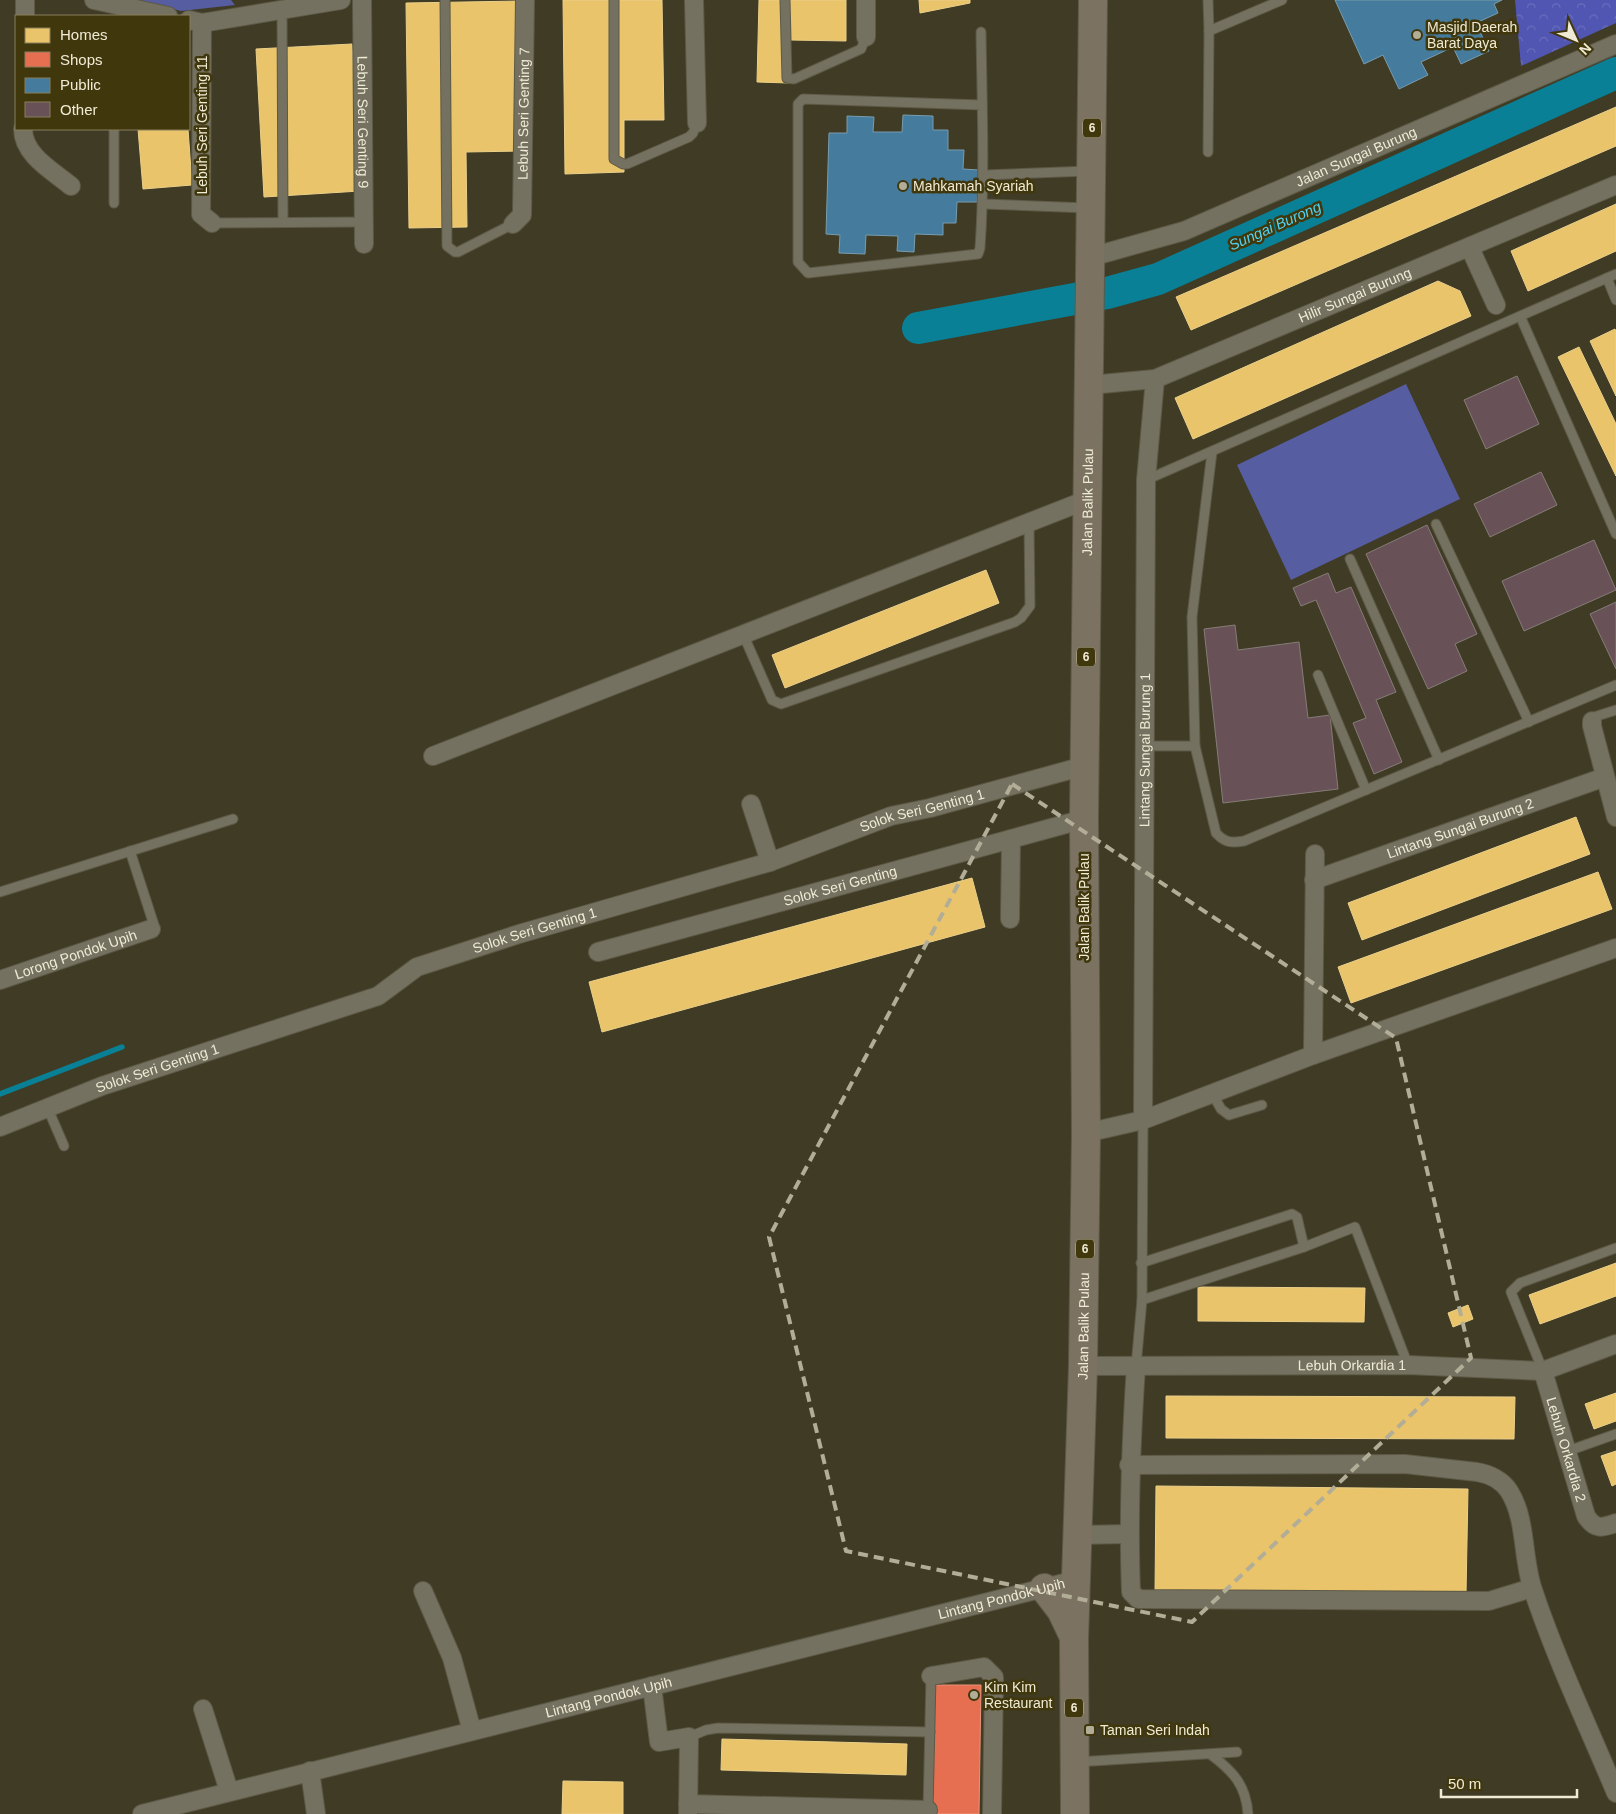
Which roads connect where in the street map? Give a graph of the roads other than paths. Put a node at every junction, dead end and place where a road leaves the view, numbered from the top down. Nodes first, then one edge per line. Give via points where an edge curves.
1 (26, 0) edge
2 (94, 0) edge
3 (341, 0) edge
4 (362, 0) edge
5 (445, 0) edge
6 (525, 0) edge
7 (614, 0) edge
8 (694, 0) edge
9 (785, 0) edge
10 (866, 0) edge
11 (1093, 0) edge
12 (1208, 0) edge
13 (1282, 0) edge
14 (282, 10) junction
15 (115, 11) edge
16 (25, 15) edge
17 (157, 15) edge
18 (195, 22) edge
19 (1209, 31) junction
20 (981, 32) dead end
21 (866, 37) joint
22 (1616, 44) edge
23 (982, 105) junction
24 (697, 123) joint
25 (23, 130) edge
26 (114, 130) edge
27 (1208, 152) dead end
28 (1092, 171) junction
29 (983, 175) junction
30 (1616, 185) edge
31 (71, 186) dead end
32 (114, 203) dead end
33 (983, 204) junction
34 (1091, 208) junction
35 (283, 220) junction
36 (212, 222) joint
37 (364, 222) junction
38 (513, 224) joint
39 (364, 244) dead end
40 (1470, 248) junction
41 (1091, 257) junction
42 (1616, 274) edge
43 (1606, 278) junction
44 (1616, 300) edge
45 (1496, 305) dead end
46 (1520, 318) junction
47 (1155, 380) junction
48 (1090, 385) junction
49 (1212, 452) junction
50 (1146, 480) junction
51 (1089, 499) junction
52 (1029, 523) junction
53 (1436, 524) dead end
54 (1616, 534) edge
55 (1350, 559) dead end
56 (743, 634) junction
57 (1318, 675) dead end
58 (1616, 685) edge
59 (1616, 710) edge
60 (1592, 721) joint
61 (1529, 722) junction
62 (1144, 746) junction
63 (1195, 746) junction
64 (433, 756) dead end
65 (1439, 760) junction
66 (1084, 766) junction
67 (1605, 777) junction
68 (1366, 790) junction
69 (751, 804) dead end
70 (1616, 818) edge
71 (233, 819) dead end
72 (1084, 819) junction
73 (1012, 839) junction
74 (130, 851) junction
75 (1315, 854) dead end
76 (770, 862) junction
77 (1314, 880) junction
78 (0, 892) edge
79 (1010, 919) dead end
80 (152, 930) joint
81 (1616, 948) edge
82 (598, 952) dead end
83 (0, 980) edge
84 (1313, 1055) junction
85 (1212, 1093) junction
86 (1262, 1105) dead end
87 (48, 1109) junction
88 (1143, 1120) junction
89 (0, 1127) edge
90 (1086, 1132) junction
91 (64, 1146) dead end
92 (1304, 1247) junction
93 (1616, 1248) edge
94 (1141, 1263) junction
95 (1142, 1300) junction
96 (1616, 1344) edge
97 (1408, 1365) junction
98 (1083, 1366) junction
99 (1136, 1366) junction
100 (1543, 1371) junction
101 (1616, 1434) edge
102 (1568, 1451) junction
103 (1129, 1465) junction
104 (1616, 1523) edge
105 (1129, 1534) junction
106 (1078, 1535) junction
107 (1076, 1580) junction
108 (1044, 1588) junction
109 (1532, 1588) junction
110 (423, 1591) dead end
111 (1074, 1639) junction
112 (931, 1676) joint
113 (652, 1686) junction
114 (203, 1709) dead end
115 (472, 1731) junction
116 (930, 1732) junction
117 (689, 1737) junction
118 (1237, 1752) dead end
119 (1210, 1754) junction
120 (1075, 1762) junction
121 (310, 1771) junction
122 (229, 1791) junction
123 (1616, 1794) edge
124 (688, 1809) edge
125 (928, 1812) edge
126 (142, 1814) edge
127 (316, 1814) edge
128 (992, 1814) edge
129 (1075, 1814) edge
130 (1248, 1814) edge

1 - 16 street
2 - 15 street
3 - 14 street
4 - 37 street, Lebuh Seri Genting 9
5 - 38 lane via 447,246 458,252
6 - 38 street, Lebuh Seri Genting 7 via 522,215
7 - 24 lane via 614,159 627,164 689,137
8 - 24 street
9 - 21 lane via 787,78 794,79 861,48
10 - 21 street
11 - 28 main road, Jalan Balik Pulau / 6
12 - 19 lane
13 - 19 lane
14 - 18 street
14 - 35 lane
15 - 17 street
18 - 36 street, Lebuh Seri Genting 11 via 201,214
19 - 27 lane
20 - 23 lane
22 - 41 street, Jalan Sungai Burung via 1184,230
23 - 29 lane
23 - 33 lane via 803,99 798,104 798,262 808,273 975,255 980,248
25 - 31 street via 27,146 37,158
26 - 32 lane
28 - 29 lane
28 - 34 main road, Jalan Balik Pulau / 6
29 - 33 lane
30 - 40 street, Hilir Sungai Burung
33 - 34 lane
34 - 41 main road, Jalan Balik Pulau / 6
35 - 36 lane
35 - 37 lane
37 - 39 street, Lebuh Seri Genting 9
40 - 45 street
40 - 47 street, Hilir Sungai Burung
41 - 48 main road, Jalan Balik Pulau / 6
42 - 43 lane
43 - 44 lane
43 - 46 lane
46 - 49 lane
46 - 54 lane
47 - 48 street, Hilir Sungai Burung
47 - 50 street, Lintang Sungai Burung 1
48 - 51 main road, Jalan Balik Pulau / 6
49 - 50 lane
49 - 63 lane via 1192,617
50 - 62 street, Lintang Sungai Burung 1
51 - 52 street
51 - 66 main road, Jalan Balik Pulau / 6
52 - 56 street
52 - 56 lane via 1030,606 1015,622 781,704 772,700
53 - 61 lane
55 - 65 lane
56 - 64 street
57 - 68 lane
58 - 61 lane
59 - 60 lane
60 - 67 street
61 - 65 lane
62 - 63 lane
62 - 88 street, Lintang Sungai Burung 1
63 - 68 lane via 1216,833 1223,841 1244,841
65 - 68 lane
66 - 72 main road, Jalan Balik Pulau / 6
66 - 76 street, Solok Seri Genting 1 via 891,816
67 - 70 street
67 - 77 street, Lintang Sungai Burung 2
69 - 76 street
71 - 74 lane
72 - 73 street, Solok Seri Genting
72 - 90 main road, Jalan Balik Pulau / 6
73 - 79 street
73 - 82 street, Solok Seri Genting
74 - 78 lane
74 - 80 lane via 154,925
75 - 77 street
76 - 87 street, Solok Seri Genting 1 via 519,934 417,967 378,996 102,1086
77 - 84 street
80 - 83 street, Lorong Pondok Upih
81 - 84 street
84 - 85 street
85 - 86 lane via 1221,1109 1229,1114
85 - 88 street
87 - 89 street, Solok Seri Genting 1
87 - 91 lane
88 - 90 street
88 - 94 lane
90 - 98 main road, Jalan Balik Pulau / 6
92 - 94 lane via 1297,1217 1292,1214
92 - 95 lane
92 - 97 lane via 1355,1227
93 - 100 lane via 1520,1283 1511,1292
94 - 95 lane
95 - 99 lane
96 - 100 street, Lebuh Orkardia 1
97 - 99 street, Lebuh Orkardia 1
97 - 100 street, Lebuh Orkardia 1
98 - 99 street, Lebuh Orkardia 1
98 - 106 main road, Jalan Balik Pulau / 6
99 - 103 street
100 - 102 street, Lebuh Orkardia 2
101 - 102 lane
102 - 104 street, Lebuh Orkardia 2 via 1586,1516 1594,1526 1603,1528
103 - 105 street
103 - 109 street via 1405,1464 1488,1474 1508,1490 1516,1506
105 - 106 street
105 - 109 street via 1131,1592 1138,1599 1489,1601
106 - 107 main road, Jalan Balik Pulau / 6
107 - 108 street, Lintang Pondok Upih
107 - 111 main road, Jalan Balik Pulau / 6
108 - 111 main road via 1061,1610
108 - 113 street, Lintang Pondok Upih
109 - 123 street
110 - 115 street via 452,1658
111 - 120 main road, Jalan Balik Pulau / 6
112 - 116 lane
112 - 128 street via 984,1668 994,1677
113 - 115 street, Lintang Pondok Upih
113 - 117 street via 659,1742
114 - 122 street
115 - 121 street, Lintang Pondok Upih
116 - 117 lane via 718,1728
116 - 125 lane
117 - 124 street
118 - 119 lane
119 - 120 lane
119 - 130 lane via 1242,1785
120 - 129 main road, Jalan Balik Pulau / 6
121 - 122 street, Lintang Pondok Upih
121 - 127 street
122 - 126 street, Lintang Pondok Upih
124 - 125 street

